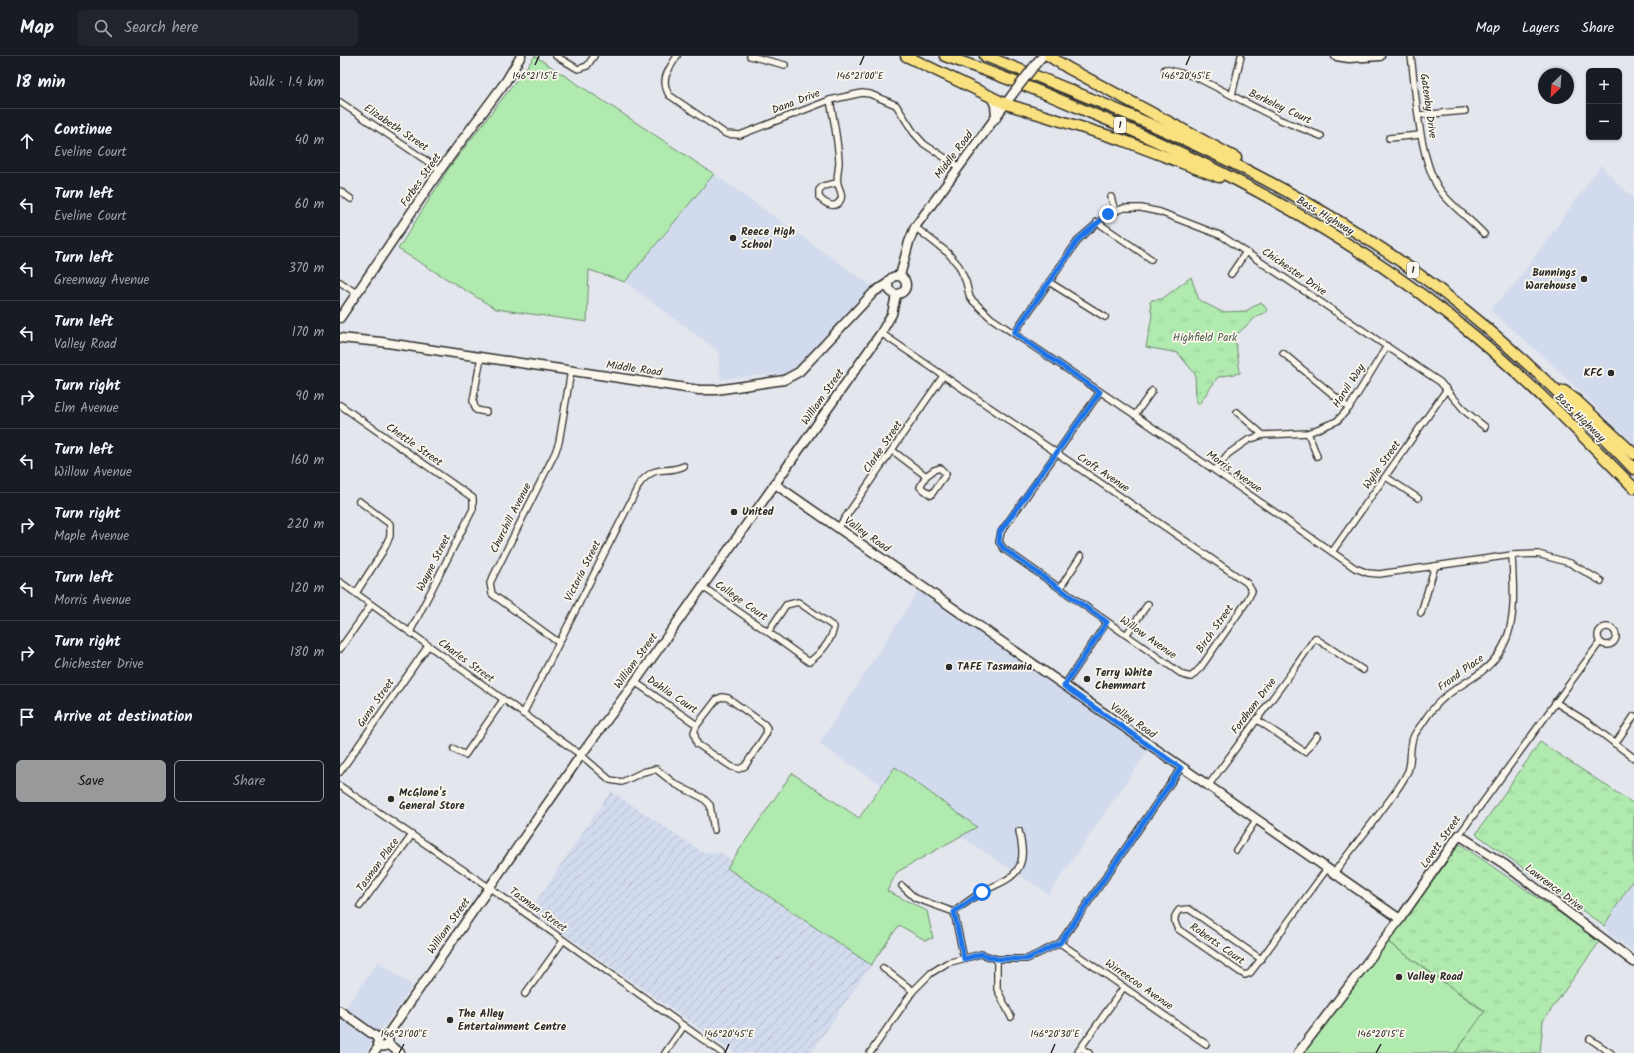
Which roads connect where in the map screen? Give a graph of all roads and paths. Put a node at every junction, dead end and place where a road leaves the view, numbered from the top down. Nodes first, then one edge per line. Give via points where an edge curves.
1 (521, 56) edge
2 (556, 56) edge
3 (594, 56) edge
4 (677, 56) edge
5 (750, 56) edge
6 (906, 56) edge
7 (944, 56) edge
8 (985, 56) edge
9 (1048, 56) edge
10 (1060, 56) edge
11 (1241, 56) edge
12 (1336, 56) edge
13 (1380, 56) edge
14 (1411, 56) edge
15 (1041, 58) edge
16 (785, 66) dead end
17 (1068, 68) junction
18 (1165, 69) dead end
19 (990, 95) junction
20 (1232, 95) junction
21 (830, 100) junction
22 (340, 102) edge
23 (1006, 104) junction
24 (1465, 111) dead end
25 (1419, 115) junction
26 (996, 118) junction
27 (1420, 135) junction
28 (1321, 136) dead end
29 (1389, 138) dead end
30 (958, 167) junction
31 (440, 170) junction
32 (837, 183) junction
33 (340, 191) edge
34 (1111, 197) dead end
35 (351, 199) dead end
36 (1290, 208) junction
37 (1115, 212) junction
38 (1097, 222) junction
39 (1347, 226) junction
40 (915, 227) junction
41 (1484, 234) dead end
42 (1246, 252) junction
43 (1151, 258) dead end
44 (1231, 274) dead end
45 (900, 276) junction
46 (340, 282) edge
47 (1049, 282) junction
48 (888, 283) junction
49 (356, 293) junction
50 (896, 295) junction
51 (1105, 317) dead end
52 (340, 318) edge
53 (881, 333) junction
54 (1014, 333) junction
55 (340, 338) edge
56 (1387, 346) junction
57 (1283, 353) dead end
58 (481, 357) junction
59 (1529, 364) junction
60 (571, 371) junction
61 (943, 376) junction
62 (1447, 389) junction
63 (1152, 391) dead end
64 (1100, 392) junction
65 (340, 405) edge
66 (1349, 408) junction
67 (486, 412) dead end
68 (1237, 412) dead end
69 (1135, 416) junction
70 (1485, 427) dead end
71 (1308, 433) junction
72 (1263, 435) junction
73 (893, 451) junction
74 (1057, 454) junction
75 (1634, 454) edge
76 (1317, 456) dead end
77 (684, 466) dead end
78 (1634, 469) edge
79 (1215, 470) junction
80 (926, 476) junction
81 (1386, 477) junction
82 (775, 484) junction
83 (1634, 488) edge
84 (1418, 498) dead end
85 (359, 501) dead end
86 (474, 503) joint
87 (838, 528) junction
88 (1332, 552) junction
89 (1512, 555) junction
90 (1080, 556) dead end
91 (1435, 566) junction
92 (1601, 581) dead end
93 (340, 582) edge
94 (703, 587) junction
95 (1060, 588) junction
96 (1252, 591) joint
97 (356, 593) junction
98 (1148, 604) dead end
99 (371, 605) junction
100 (1421, 613) dead end
101 (1107, 622) junction
102 (410, 632) junction
103 (768, 632) junction
104 (1126, 635) junction
105 (558, 642) junction
106 (1600, 642) dead end
107 (428, 646) junction
108 (340, 649) edge
109 (1363, 670) dead end
110 (1191, 677) joint
111 (635, 682) junction
112 (1064, 686) junction
113 (503, 700) junction
114 (1556, 702) junction
115 (523, 714) junction
116 (1634, 716) edge
117 (1256, 719) junction
118 (697, 724) junction
119 (1318, 736) dead end
120 (1615, 744) junction
121 (454, 750) dead end
122 (581, 756) junction
123 (1634, 758) edge
124 (1181, 768) junction
125 (340, 772) edge
126 (340, 786) edge
127 (1208, 786) junction
128 (1256, 820) junction
129 (714, 830) dead end
130 (1019, 831) dead end
131 (1458, 835) junction
132 (412, 836) junction
133 (1236, 850) dead end
134 (1330, 872) junction
135 (902, 886) dead end
136 (490, 888) junction
137 (360, 906) dead end
138 (954, 912) junction
139 (1400, 919) junction
140 (563, 941) junction
141 (1060, 943) junction
142 (964, 959) junction
143 (997, 959) junction
144 (1261, 959) junction
145 (1634, 962) edge
146 (883, 968) dead end
147 (1124, 987) junction
148 (912, 991) junction
149 (525, 994) dead end
150 (340, 1011) edge
151 (1011, 1017) dead end
152 (684, 1026) junction
153 (1590, 1039) dead end
154 (383, 1041) junction
155 (1206, 1044) dead end
156 (1081, 1048) junction
157 (374, 1053) edge
158 (400, 1053) edge
159 (665, 1053) edge
160 (722, 1053) edge
161 (870, 1053) edge
162 (1077, 1053) edge
163 (1089, 1053) edge
164 (1298, 1053) edge
165 (1611, 1053) edge

1 - 31 street, Forbes Street via 506,81
2 - 3 street via 578,68 587,66
4 - 21 street, Dana Drive via 666,76 665,87 669,95 726,134 740,135
5 - 16 street
6 - 19 highway
7 - 36 highway, Bass Highway / 1 via 1112,121 1198,160
8 - 39 highway, Bass Highway / 1 via 1063,86 1251,172
9 - 17 highway
10 - 17 street
11 - 20 street, Berkeley Court
12 - 13 street
14 - 25 street, Gatenby Drive
15 - 23 street, Middle Road, bridge
17 - 39 highway via 1269,176
18 - 20 street, Berkeley Court via 1196,77
19 - 23 highway
19 - 26 street via 995,106
20 - 28 street, Berkeley Court via 1278,120
21 - 30 street, Dana Drive via 862,93 896,105 924,144
21 - 32 street via 839,163
22 - 31 street, Elizabeth Street
23 - 26 street, Middle Road
23 - 36 highway via 1122,140 1205,171
24 - 25 street
25 - 27 street, Gatenby Drive
26 - 30 street, Middle Road
27 - 29 street
27 - 41 street, Gatenby Drive via 1436,184
30 - 40 street, Middle Road
31 - 49 street, Forbes Street
32 - 32 street via 823,186 819,190 819,197 830,206 836,205 840,200 841,194
33 - 35 street
34 - 37 street
36 - 83 highway, Bass Highway / 1 via 1415,289 1475,336 1520,376
37 - 38 street, Chichester Drive
37 - 42 street, Chichester Drive via 1124,208 1141,208 1160,212 1222,236
38 - 43 street
38 - 47 street, Chichester Drive via 1079,239
39 - 59 highway, Bass Highway / 1 via 1434,286 1485,325
40 - 45 street, Middle Road
40 - 54 street, Morris Avenue via 948,253 959,266 970,298 991,318
42 - 44 street
42 - 56 street, Chichester Drive
45 - 48 street via 891,278
45 - 50 street via 905,280 906,289 902,294
46 - 49 street
47 - 51 street
47 - 54 street, Chichester Drive
48 - 50 street via 889,290
48 - 60 street, Middle Road via 865,300 799,372 784,380 699,390
49 - 52 street, Forbes Street
50 - 53 street, William Street via 892,314
53 - 61 street, Croft Avenue
53 - 82 street, William Street
54 - 64 street, Morris Avenue
55 - 58 street, Middle Road
56 - 62 street, Chichester Drive
56 - 66 street, Harvil Way
57 - 66 street
58 - 60 street, Middle Road
58 - 67 street via 473,401 476,410
59 - 75 highway via 1576,400
59 - 78 highway, Bass Highway / 1
60 - 105 street, Churchill Avenue via 559,442 490,583 492,594
61 - 73 street, Clarke Street
61 - 74 street, Croft Avenue
62 - 70 street, Chichester Drive via 1466,412
62 - 81 street, Wylie Street
63 - 69 street
64 - 69 street, Morris Avenue
64 - 74 street
65 - 86 street, Chettle Street via 472,498
66 - 71 street, Harvil Way via 1337,421
68 - 72 street
69 - 79 street, Morris Avenue
71 - 72 street, Harvil Way
71 - 76 street
72 - 79 street, Harvil Way via 1248,440 1228,454
73 - 80 street
73 - 87 street, Clarke Street
74 - 95 street, Willow Avenue via 1000,532 999,542 1004,549
74 - 96 street, Croft Avenue via 1247,583
77 - 105 street, Victoria Street via 676,470 656,470 640,483
79 - 88 street, Morris Avenue
80 - 80 street via 940,468 946,474 931,495 920,487
81 - 84 street
81 - 88 street, Wylie Street
82 - 87 street, Valley Road
82 - 94 street, William Street
85 - 97 street via 390,524 390,536 384,551
86 - 102 street, Wayne Street
87 - 112 street, Valley Road
88 - 91 street, Morris Avenue via 1355,568 1368,573 1379,574
89 - 91 street, Morris Avenue
89 - 92 street, Morris Avenue via 1538,554 1570,563
89 - 134 street, Frond Place via 1513,614 1511,629 1503,648 1492,664 1455,688 1435,705 1413,739 1409,770 1398,789
90 - 95 street
91 - 100 street
93 - 97 street, Charles Street
94 - 103 street, College Court
94 - 111 street, William Street
95 - 101 street, Willow Avenue
96 - 110 street, Birch Street via 1248,601
97 - 99 street, Charles Street
98 - 104 street
99 - 102 street, Charles Street
99 - 108 street
101 - 104 street, Willow Avenue
101 - 112 street
102 - 107 street, Charles Street
103 - 103 street, College Court via 786,605 798,602 834,627 832,638 819,655 809,662
104 - 110 street, Willow Avenue via 1183,675
105 - 115 street, Victoria Street
106 - 114 street, Lovett Street
107 - 113 street, Charles Street
107 - 125 street, Gunn Street
109 - 117 street, Fordham Drive via 1315,638
111 - 118 street, Dahlia Court
111 - 122 street, William Street
112 - 124 street, Valley Road
113 - 115 street, Charles Street
113 - 121 street via 465,755
114 - 120 street
114 - 131 street, Lovett Street
115 - 122 street, Charles Street
116 - 120 street
117 - 119 street via 1305,752
117 - 127 street, Fordham Drive
118 - 118 street, Dahlia Court via 717,699 722,697 728,698 767,728 766,734 745,766 739,769 697,744 694,732
120 - 123 street
122 - 129 street, Charles Street via 610,780 622,782 656,769 710,805
122 - 136 street, William Street
124 - 127 street, Valley Road
124 - 141 street
126 - 132 street, Tasman Street
127 - 128 street, Valley Road
128 - 133 street
128 - 134 street, Valley Road
130 - 138 street via 1022,852 1018,870 1008,879 982,892
131 - 139 street, Lovett Street
131 - 145 street, Lawrence Drive via 1504,864
132 - 136 street, Tasman Street
132 - 137 street, Tasman Place
134 - 139 street, Valley Road
134 - 144 street, Roberts Court
135 - 138 street via 915,898
136 - 140 street, Tasman Street
136 - 154 street, William Street
138 - 142 street
139 - 164 street, Lovett Street
140 - 149 street
140 - 152 street, Tasman Street
141 - 143 street via 1027,959
141 - 147 street, Wirreecoo Avenue
142 - 143 street via 981,954
142 - 148 street via 947,963 931,973
143 - 151 street via 997,989
144 - 144 street, Roberts Court via 1189,909 1179,910 1175,915 1174,922 1178,929 1245,975 1250,974
146 - 148 street
147 - 155 street, Wirreecoo Avenue
147 - 156 street
148 - 161 street
150 - 154 street
152 - 159 street
152 - 160 street, Tasman Street
153 - 165 street
154 - 157 street, William Street
154 - 158 street
156 - 162 street
156 - 163 street

